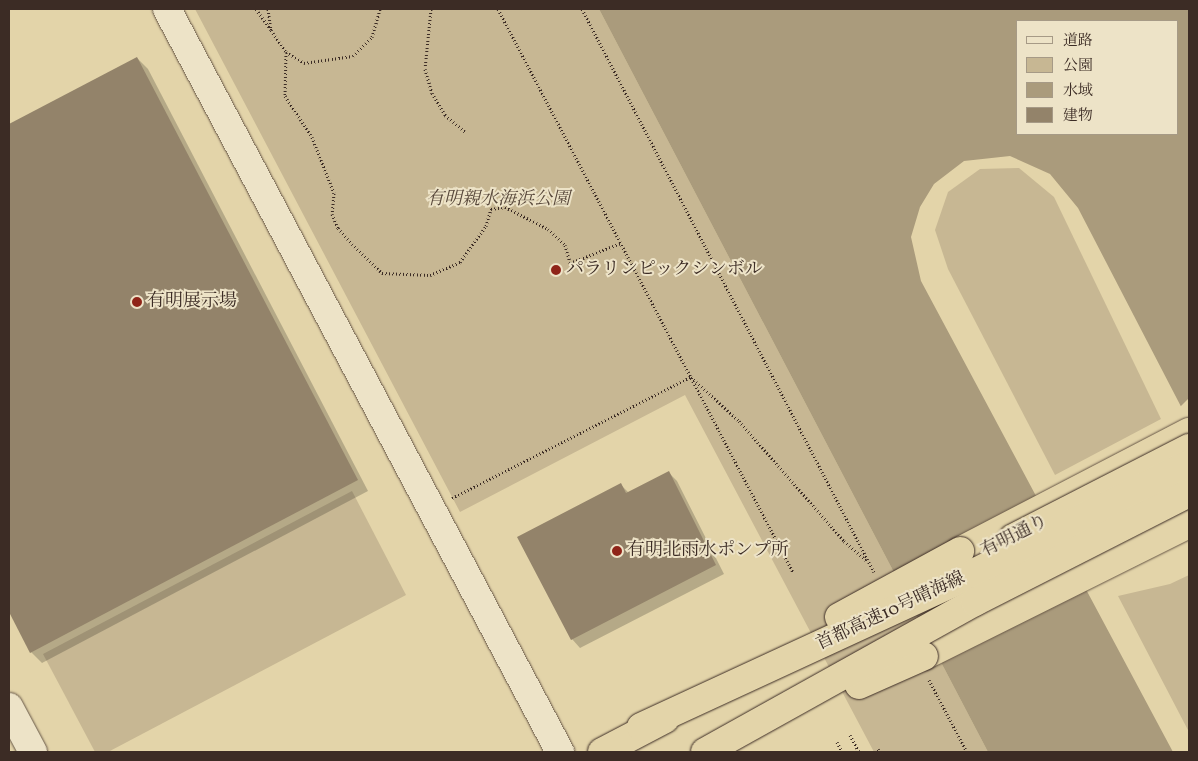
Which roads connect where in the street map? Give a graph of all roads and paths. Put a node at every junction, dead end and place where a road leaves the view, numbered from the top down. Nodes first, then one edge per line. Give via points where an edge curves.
1 (167, 9) edge
2 (256, 9) edge
3 (268, 9) edge
4 (380, 9) edge
5 (431, 9) edge
6 (498, 9) edge
7 (582, 9) edge
8 (271, 30) junction
9 (286, 52) junction
10 (466, 132) dead end
11 (621, 243) junction
12 (691, 377) junction
13 (1189, 432) edge
14 (1189, 448) edge
15 (1189, 464) edge
16 (1189, 493) edge
17 (447, 501) dead end
18 (1189, 504) edge
19 (1189, 524) edge
20 (868, 562) junction
21 (793, 572) dead end
22 (877, 579) dead end
23 (927, 674) dead end
24 (9, 707) edge
25 (641, 727) junction
26 (850, 735) dead end
27 (837, 742) dead end
28 (34, 752) edge
29 (560, 752) edge
30 (588, 752) edge
31 (602, 752) edge
32 (700, 752) edge
33 (706, 752) edge
34 (714, 752) edge
35 (842, 752) edge
36 (859, 752) edge
37 (967, 752) edge

1 - 29 street
2 - 8 path
3 - 8 path
4 - 9 path via 372,37 353,56 304,62
5 - 10 path via 425,69 432,93 446,114
6 - 11 path
7 - 20 path
8 - 9 path
9 - 11 path via 285,96 312,137 334,192 332,214 338,228 382,273 430,274 460,262 486,226 491,209 504,207 548,229 565,244 570,263
11 - 12 path
12 - 17 path
12 - 20 path via 739,421 844,540
12 - 21 path
13 - 25 main road, bridge via 960,551
14 - 31 main road, 有明通り, bridge
15 - 25 main road, 首都高速10号晴海線, bridge via 962,579
16 - 33 main road, 首都高速10号晴海線, bridge via 975,602
18 - 32 main road, bridge
19 - 34 main road, bridge via 924,656
20 - 22 path
23 - 37 path
24 - 28 street
25 - 30 main road, 首都高速10号晴海線
26 - 36 path
27 - 35 path

